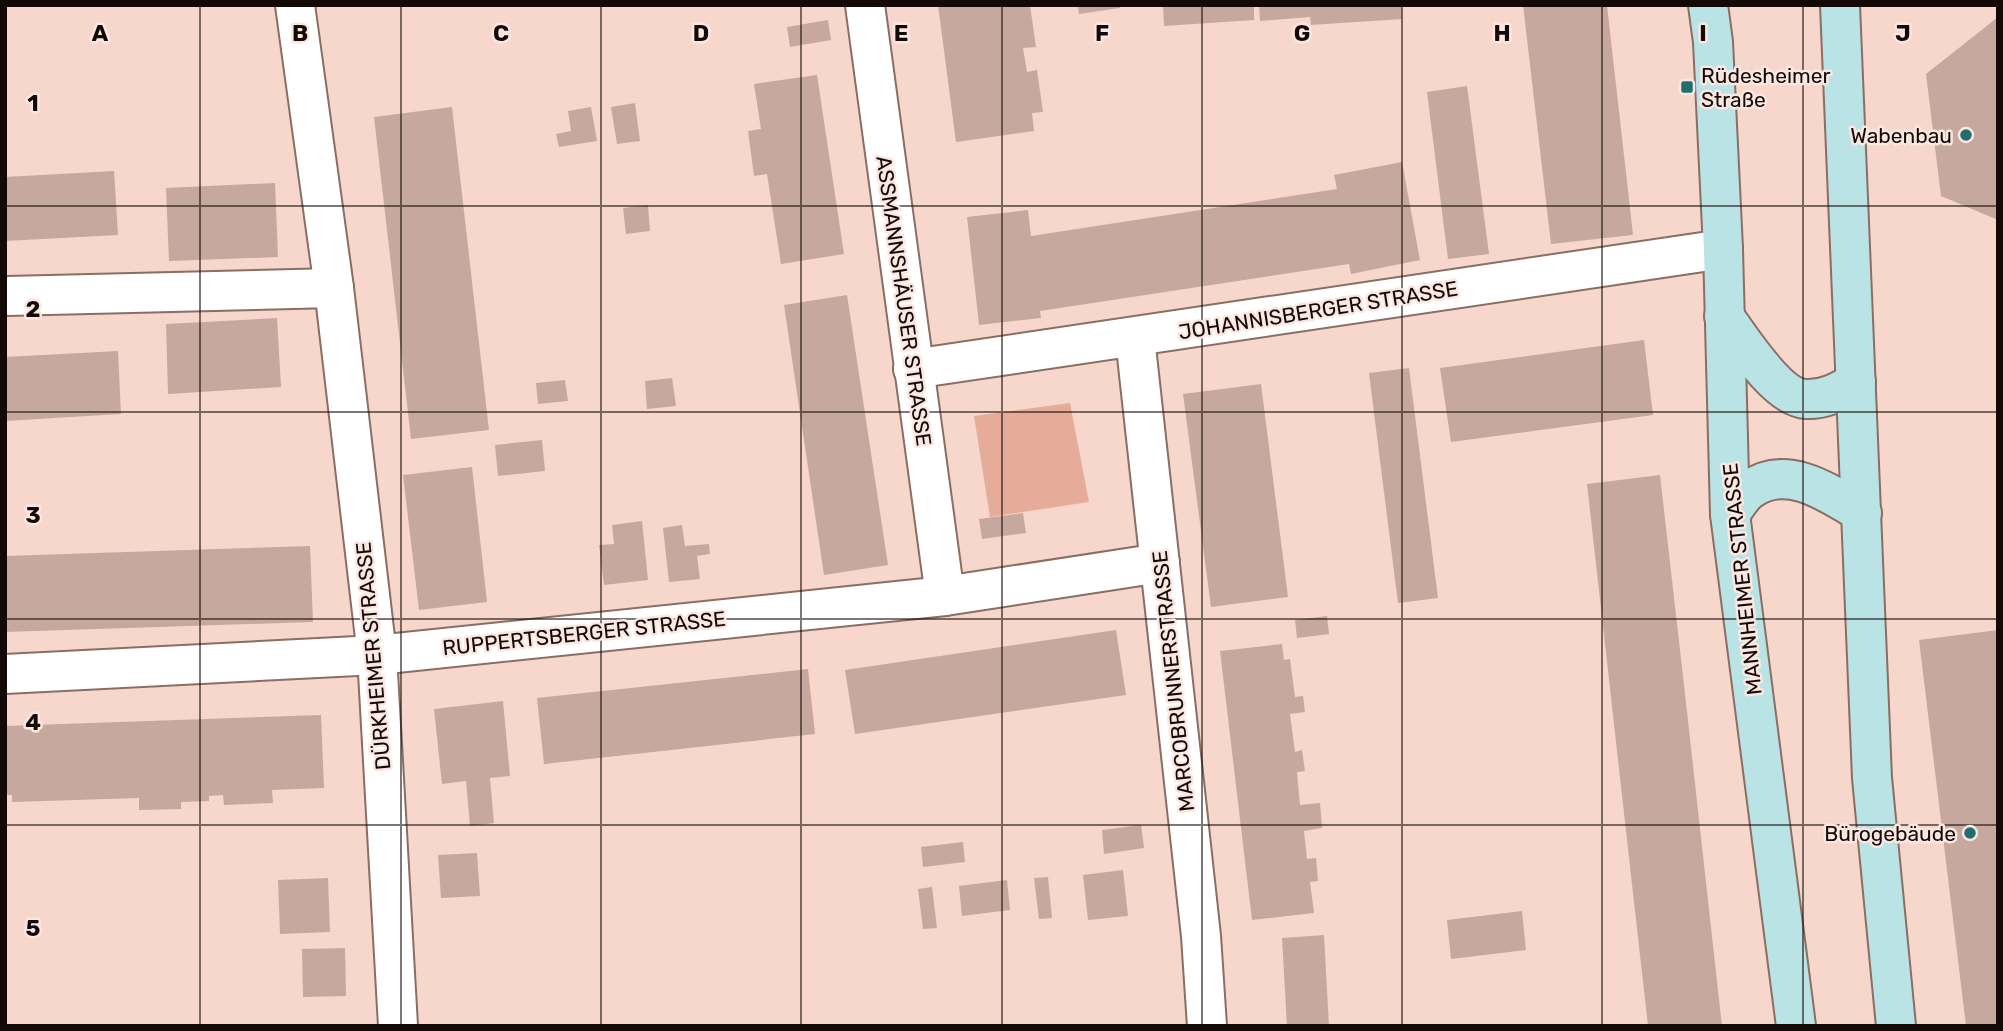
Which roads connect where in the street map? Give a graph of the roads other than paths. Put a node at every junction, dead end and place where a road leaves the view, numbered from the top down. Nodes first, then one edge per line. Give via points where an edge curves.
1 (295, 5) edge
2 (865, 5) edge
3 (1708, 5) edge
4 (1840, 5) edge
5 (1723, 249) junction
6 (334, 288) junction
7 (7, 296) dead end
8 (1724, 316) junction
9 (1135, 338) junction
10 (912, 369) junction
11 (1856, 382) junction
12 (1862, 513) junction
13 (1730, 514) junction
14 (1160, 563) junction
15 (945, 596) junction
16 (377, 655) junction
17 (5, 674) edge
18 (398, 1026) edge
19 (1207, 1026) edge
20 (1796, 1026) edge
21 (1896, 1026) edge

1 - 6 street, DÜRKHEIMER STRASSE
2 - 10 street, ASSMANNSHÄUSER STRASSE
3 - 5 main road, MANNHEIMER STRASSE
4 - 11 main road
5 - 8 main road, MANNHEIMER STRASSE
5 - 9 street, JOHANNISBERGER STRASSE
6 - 7 street
6 - 16 street, DÜRKHEIMER STRASSE
8 - 11 main road via 1769,378 1803,400 1832,396
8 - 13 main road, MANNHEIMER STRASSE
9 - 10 street, JOHANNISBERGER STRASSE
9 - 14 street, MARCOBRUNNERSTRASSE
10 - 15 street, ASSMANNSHÄUSER STRASSE
11 - 12 main road
12 - 13 main road via 1817,486 1780,478 1751,489
12 - 21 main road via 1872,778
13 - 20 main road, MANNHEIMER STRASSE
14 - 15 street, RUPPERTSBERGER STRASSE
14 - 19 street, MARCOBRUNNERSTRASSE
15 - 16 street, RUPPERTSBERGER STRASSE
16 - 17 street, RUPPERTSBERGER STRASSE
16 - 18 street, DÜRKHEIMER STRASSE

